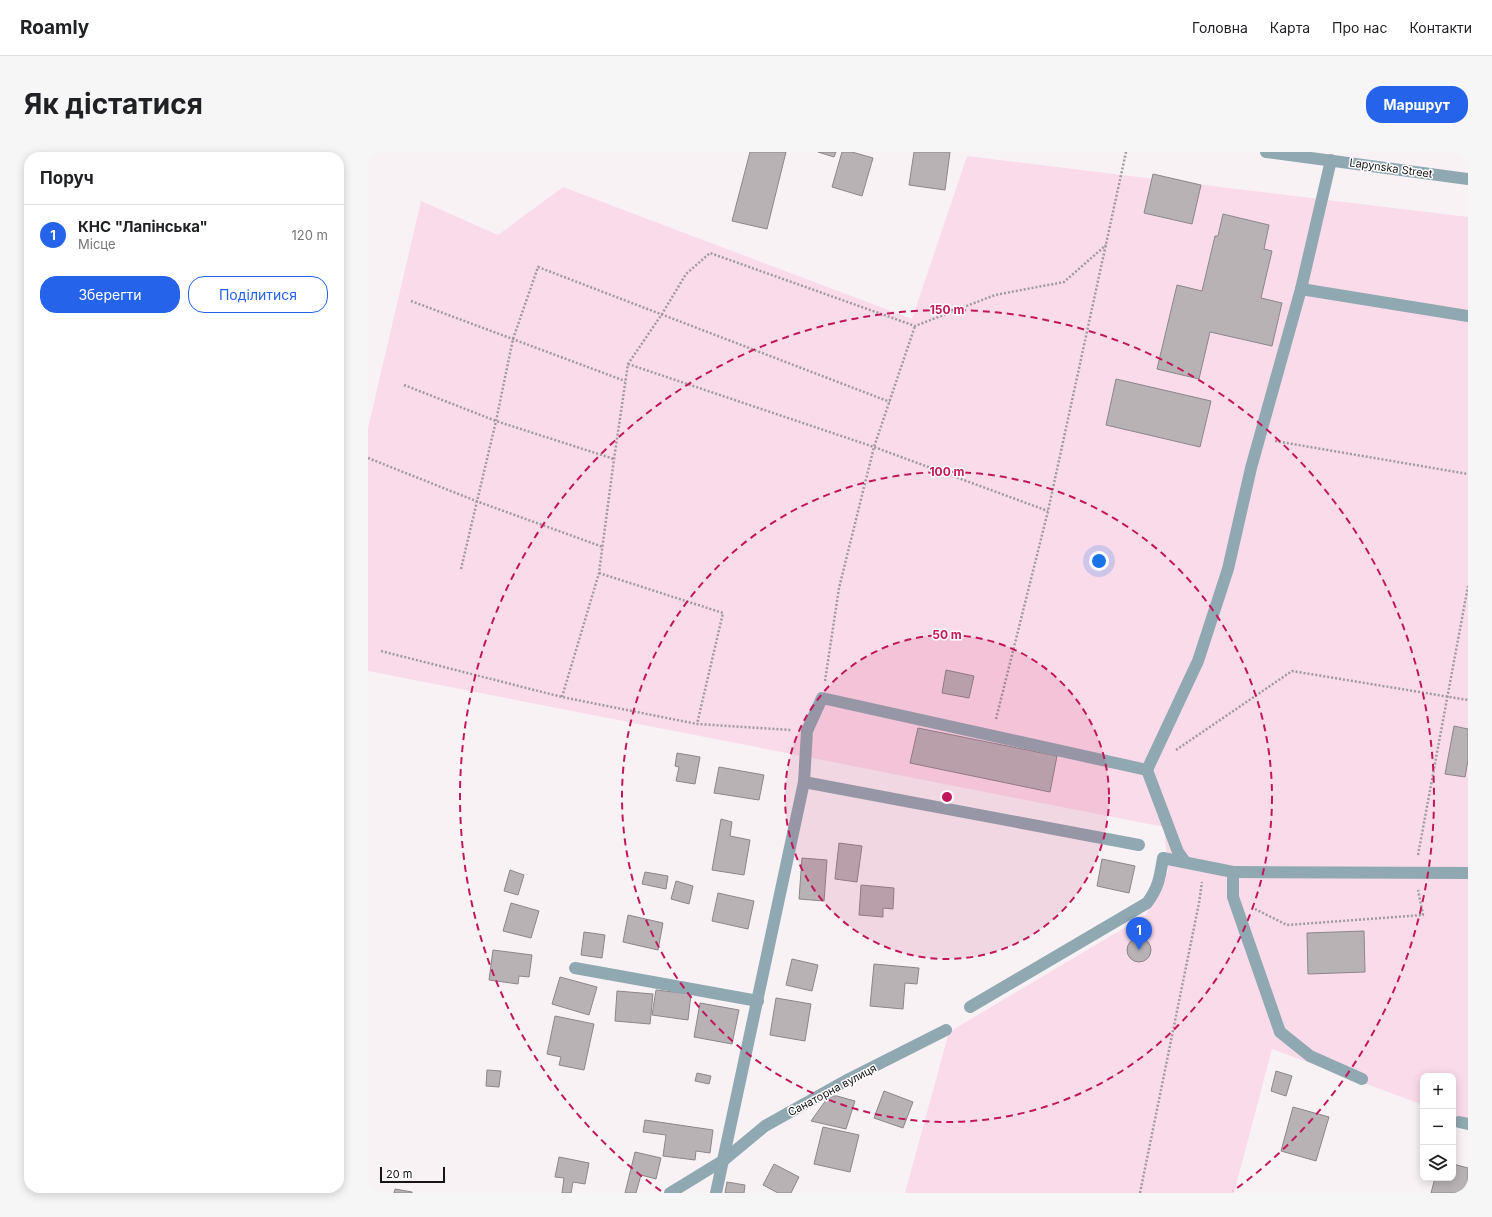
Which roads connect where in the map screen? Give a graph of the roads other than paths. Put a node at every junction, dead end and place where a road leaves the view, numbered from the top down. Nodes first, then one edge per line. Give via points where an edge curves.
1 (1266, 152) edge
2 (1331, 160) junction
3 (1468, 179) edge
4 (1301, 289) junction
5 (1468, 316) edge
6 (1147, 770) junction
7 (804, 782) junction
8 (1139, 845) dead end
9 (1185, 862) junction
10 (1233, 872) junction
11 (1468, 873) edge
12 (575, 968) dead end
13 (758, 1001) junction
14 (970, 1007) dead end
15 (946, 1030) dead end
16 (1362, 1080) dead end
17 (724, 1160) junction
18 (670, 1193) edge
19 (716, 1193) edge

1 - 2 street, Lapynska Street
2 - 3 street, Lapynska Street
2 - 4 street
4 - 5 street
4 - 6 street via 1251,468 1228,569 1198,661
6 - 7 street via 822,698 807,731
6 - 9 street via 1178,852
7 - 8 street
7 - 13 street
9 - 10 street
9 - 14 street via 1163,858 1160,879 1147,903
10 - 11 street
10 - 16 street via 1232,897 1280,1032 1310,1056
12 - 13 street
13 - 17 street
15 - 17 street, Санаторна вулиця via 765,1126
17 - 18 street, Санаторна вулиця
17 - 19 street

